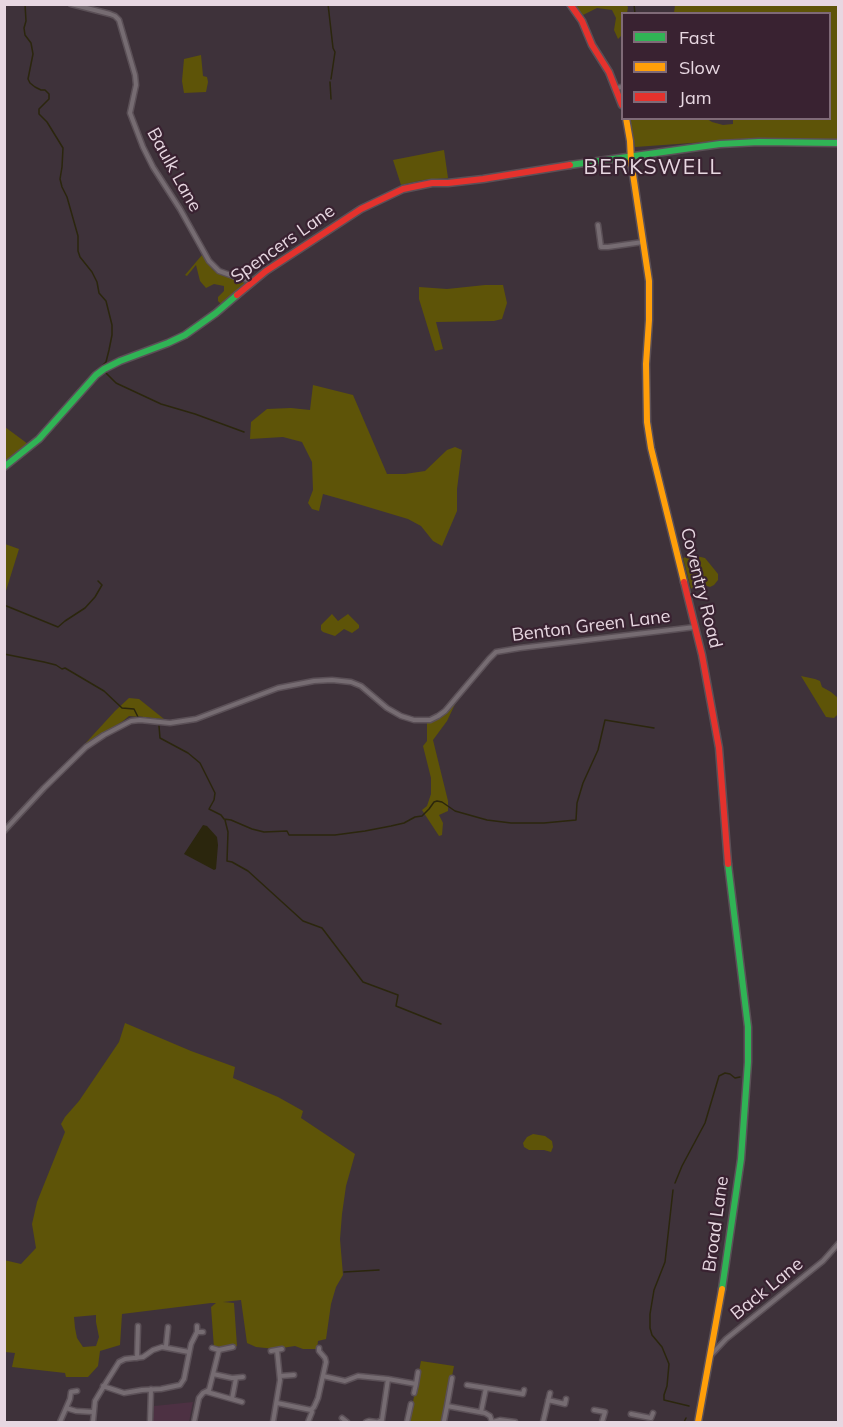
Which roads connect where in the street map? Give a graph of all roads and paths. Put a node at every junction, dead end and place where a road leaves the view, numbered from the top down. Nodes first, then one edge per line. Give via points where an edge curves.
1 (71, 4) edge
2 (570, 4) edge
3 (619, 87) edge
4 (626, 120) edge
5 (838, 143) edge
6 (631, 156) junction
7 (597, 225) dead end
8 (643, 242) junction
9 (252, 281) junction
10 (4, 467) edge
11 (695, 627) junction
12 (4, 831) edge
13 (748, 1027) joint
14 (838, 1244) edge
15 (138, 1326) dead end
16 (196, 1326) dead end
17 (168, 1327) dead end
18 (197, 1332) junction
19 (203, 1332) dead end
20 (166, 1347) junction
21 (233, 1347) dead end
22 (212, 1348) dead end
23 (319, 1348) dead end
24 (219, 1350) junction
25 (271, 1351) dead end
26 (189, 1352) junction
27 (711, 1355) junction
28 (137, 1358) junction
29 (418, 1372) dead end
30 (213, 1374) junction
31 (294, 1375) dead end
32 (279, 1376) junction
33 (323, 1376) junction
34 (243, 1377) dead end
35 (236, 1378) junction
36 (452, 1378) dead end
37 (388, 1379) junction
38 (416, 1384) junction
39 (468, 1384) dead end
40 (103, 1386) junction
41 (486, 1388) junction
42 (151, 1389) junction
43 (78, 1391) dead end
44 (207, 1392) junction
45 (414, 1393) dead end
46 (550, 1393) dead end
47 (523, 1394) dead end
48 (232, 1400) junction
49 (548, 1400) junction
50 (242, 1402) dead end
51 (277, 1403) junction
52 (411, 1404) dead end
53 (565, 1404) dead end
54 (447, 1406) junction
55 (66, 1408) junction
56 (311, 1410) junction
57 (594, 1410) dead end
58 (93, 1412) junction
59 (481, 1412) junction
60 (653, 1413) dead end
61 (631, 1414) dead end
62 (342, 1418) dead end
63 (444, 1421) edge
64 (60, 1422) edge
65 (93, 1422) edge
66 (150, 1422) edge
67 (194, 1422) edge
68 (273, 1422) edge
69 (308, 1422) edge
70 (347, 1422) edge
71 (366, 1422) edge
72 (379, 1422) edge
73 (407, 1422) edge
74 (492, 1422) edge
75 (515, 1422) edge
76 (543, 1422) edge
77 (602, 1422) edge
78 (698, 1422) edge

1 - 9 street, Baulk Lane via 119,20 135,75 130,113 153,167 208,261 219,271
2 - 3 street
4 - 6 street, Coventry Road
5 - 6 street, Spencers Lane via 720,144
6 - 8 street, Coventry Road
6 - 9 street, Spencers Lane via 403,189 361,209
7 - 8 street via 601,247
8 - 11 street, Coventry Road via 649,281 647,422
9 - 10 street, Spencers Lane via 182,337 96,375 39,439
11 - 12 street, Benton Green Lane via 496,652 445,711 430,720 401,716 356,683 332,680 278,688 196,719 171,723 131,721 86,747
11 - 13 street, Coventry Road via 719,748 726,850
13 - 27 street, Broad Lane via 741,1159
14 - 27 street, Back Lane via 823,1262
15 - 28 street
16 - 18 street
17 - 20 street
18 - 19 street
18 - 26 street
20 - 26 street
20 - 28 street
21 - 24 street
22 - 24 street
23 - 33 street via 326,1359
24 - 30 street
25 - 32 street via 280,1349
26 - 42 street via 182,1384
27 - 78 street, Broad Lane
28 - 40 street via 119,1362
29 - 38 street
30 - 35 street
30 - 44 street
31 - 32 street
32 - 51 street
33 - 37 street via 345,1381 358,1377
33 - 56 street
34 - 35 street
35 - 48 street
36 - 54 street
37 - 38 street
37 - 72 street
38 - 45 street
39 - 41 street
40 - 42 street via 124,1393
40 - 58 street
41 - 47 street
41 - 59 street
42 - 66 street
43 - 55 street via 71,1392
44 - 48 street
44 - 67 street via 199,1398
46 - 49 street
48 - 50 street
49 - 53 street
49 - 76 street
51 - 56 street
51 - 68 street
52 - 73 street
54 - 59 street
54 - 63 street
55 - 58 street
55 - 64 street
56 - 69 street
57 - 77 street via 607,1412
58 - 65 street
59 - 74 street via 490,1416
60 - 61 street via 651,1418
62 - 70 street
71 - 72 street
74 - 75 street

